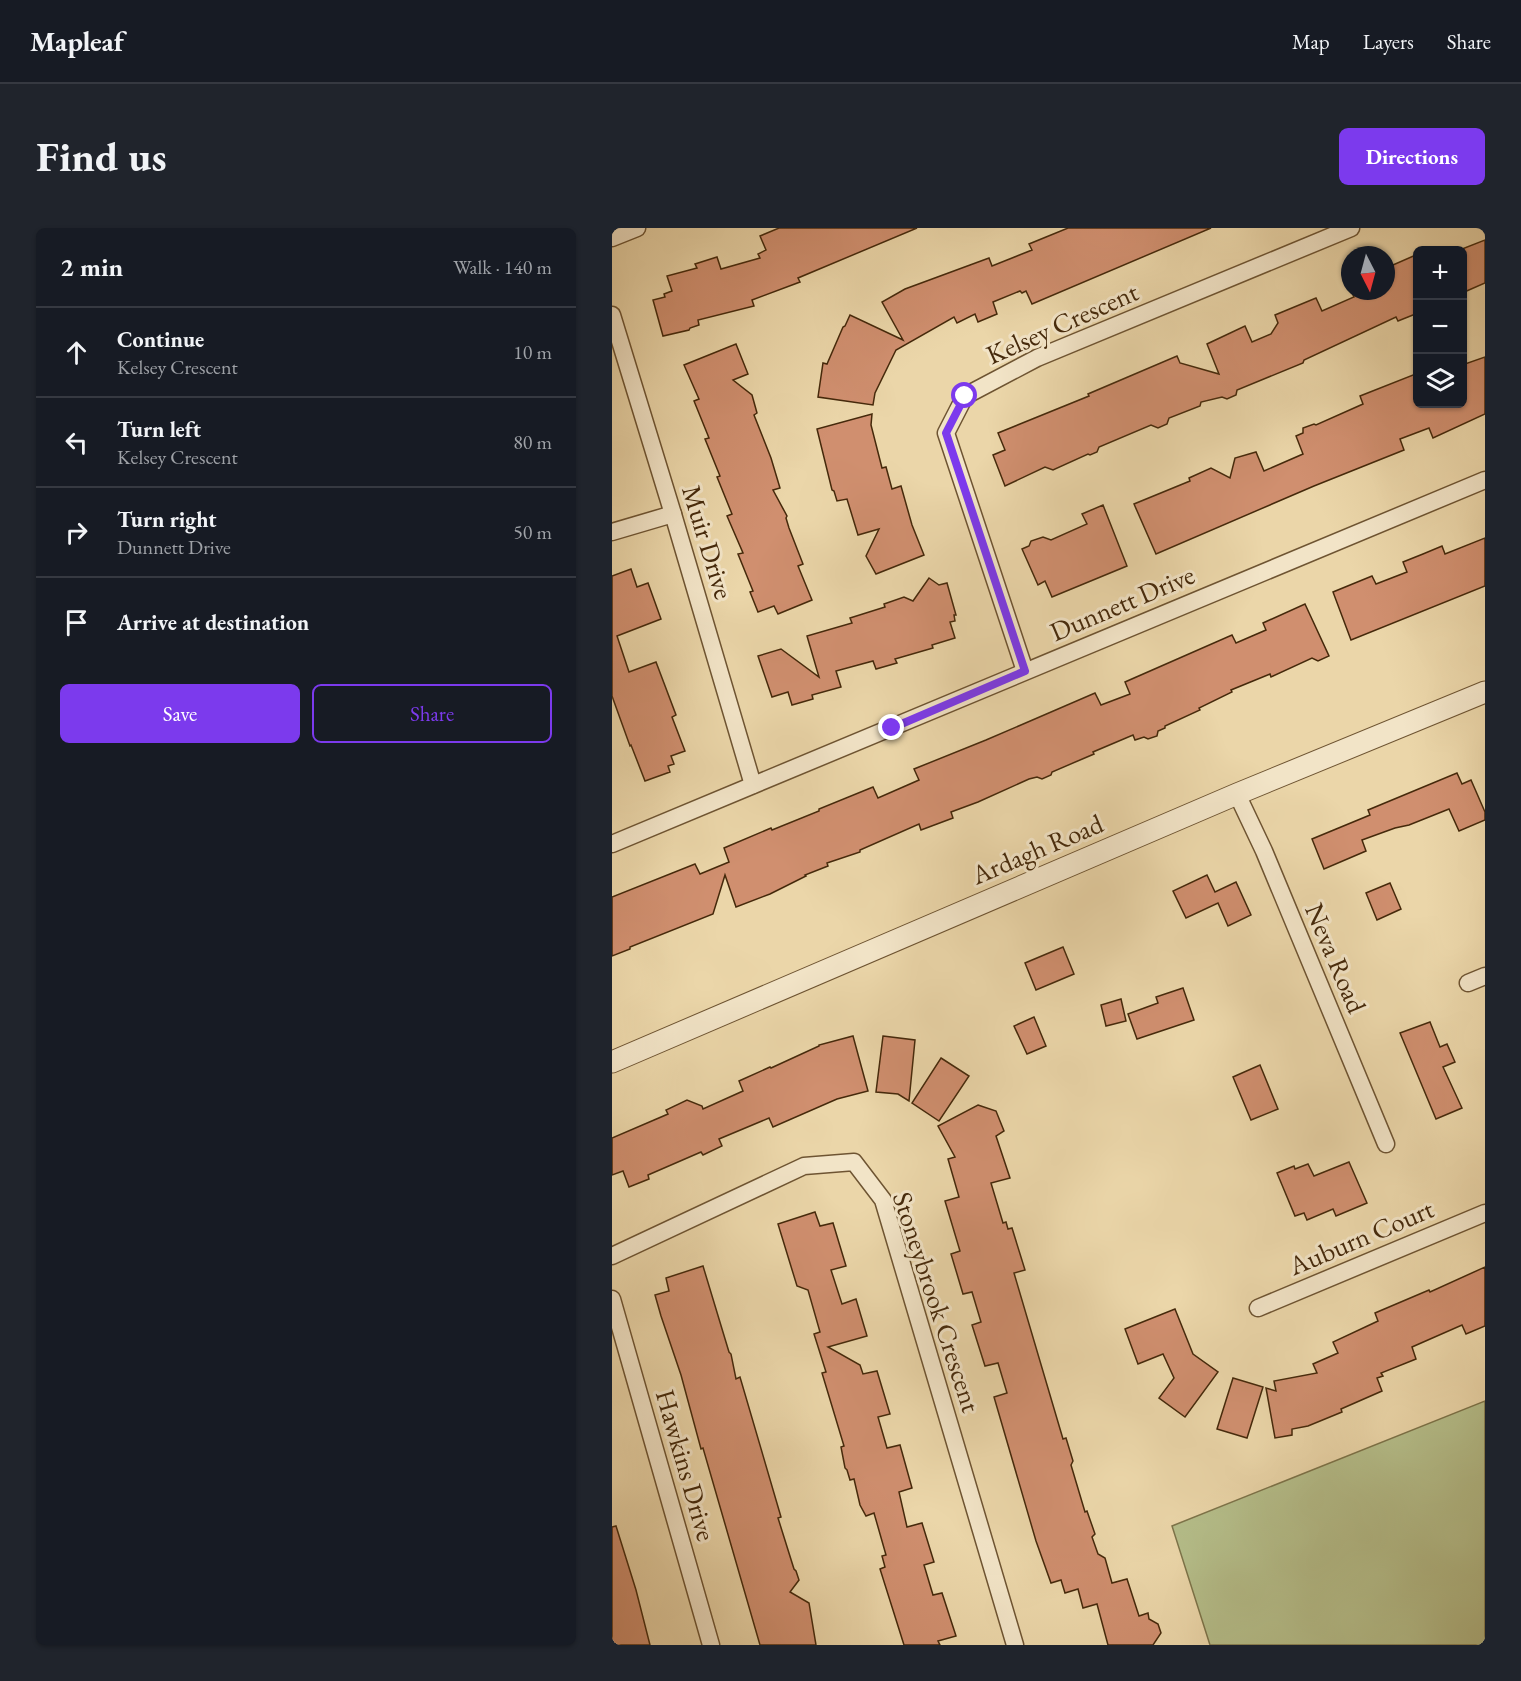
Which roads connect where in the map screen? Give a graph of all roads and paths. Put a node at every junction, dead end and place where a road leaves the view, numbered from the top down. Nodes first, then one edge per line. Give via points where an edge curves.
1 (637, 228) edge
2 (1351, 228) edge
3 (612, 238) edge
4 (612, 315) edge
5 (1485, 480) edge
6 (673, 514) junction
7 (612, 532) edge
8 (1025, 671) junction
9 (1485, 692) edge
10 (753, 785) junction
11 (1237, 794) junction
12 (612, 844) edge
13 (1485, 976) edge
14 (1468, 983) dead end
15 (612, 1062) edge
16 (1386, 1144) dead end
17 (1485, 1213) edge
18 (612, 1256) edge
19 (612, 1299) edge
20 (1258, 1308) dead end
21 (711, 1645) edge
22 (1015, 1645) edge

1 - 3 street
2 - 8 street, Kelsey Crescent via 1037,358 965,396 946,433
4 - 6 street, Muir Drive
5 - 8 street, Dunnett Drive
6 - 7 street
6 - 10 street, Muir Drive
8 - 10 street, Dunnett Drive
9 - 11 street, Ardagh Road
10 - 12 street, Dunnett Drive
11 - 15 street, Ardagh Road
11 - 16 street, Neva Road
13 - 14 street
17 - 20 street, Auburn Court
18 - 22 street, Stoneybrook Crescent via 804,1166 854,1162 883,1200
19 - 21 street, Hawkins Drive

